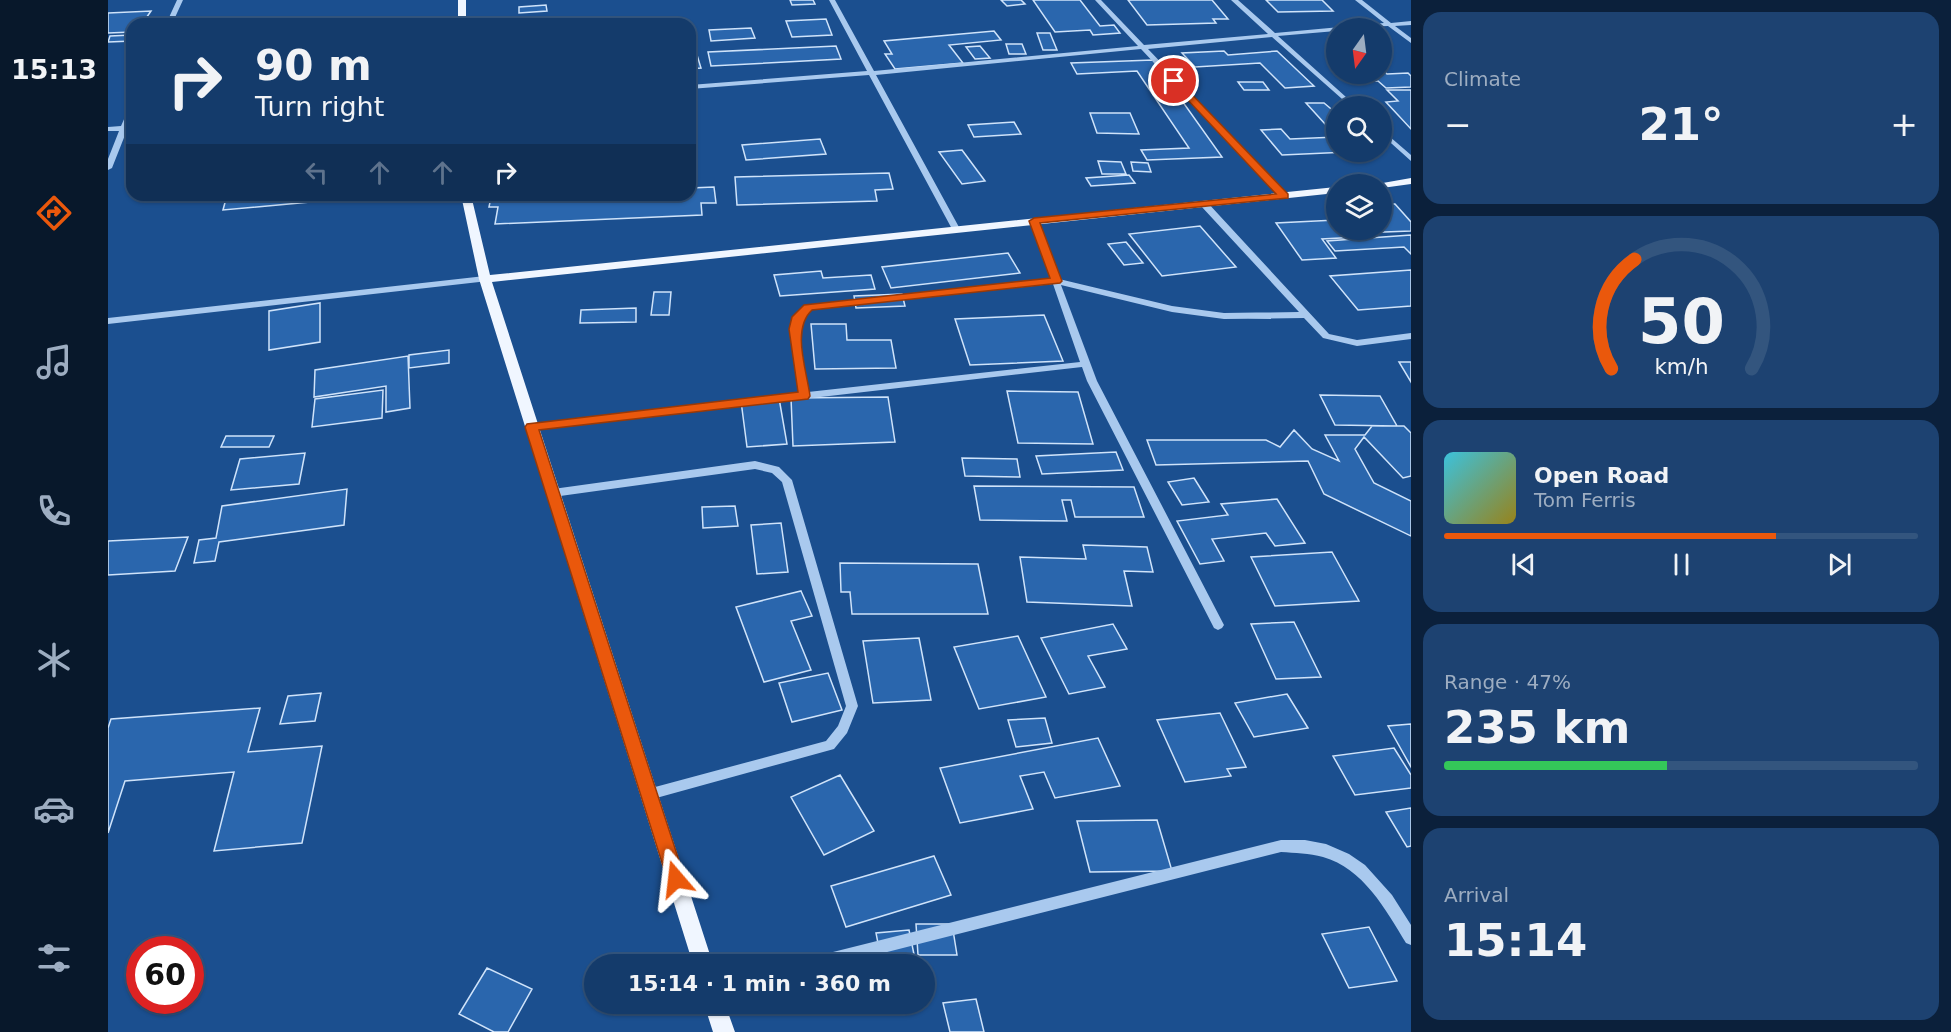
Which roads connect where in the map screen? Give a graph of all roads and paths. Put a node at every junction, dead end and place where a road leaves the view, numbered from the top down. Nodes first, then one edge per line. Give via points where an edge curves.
1 (180, 0) edge
2 (462, 0) edge
3 (832, 0) edge
4 (1098, 0) edge
5 (1234, 0) edge
6 (1358, 0) edge
7 (172, 18) edge
8 (462, 18) edge
9 (1382, 18) edge
10 (1411, 22) edge
11 (1392, 24) edge
12 (1392, 26) edge
13 (1326, 30) edge
14 (1272, 34) junction
15 (1411, 41) edge
16 (1143, 48) junction
17 (872, 73) junction
18 (696, 87) edge
19 (1342, 96) edge
20 (126, 122) edge
21 (108, 129) edge
22 (123, 129) junction
23 (126, 129) edge
24 (1392, 141) edge
25 (1411, 159) edge
26 (108, 168) edge
27 (1411, 182) edge
28 (1392, 184) edge
29 (1326, 191) edge
30 (1284, 196) junction
31 (467, 201) edge
32 (1204, 204) junction
33 (1034, 221) junction
34 (956, 229) junction
35 (484, 279) junction
36 (1056, 281) junction
37 (1306, 315) junction
38 (108, 321) edge
39 (1411, 336) edge
40 (1086, 364) junction
41 (804, 396) junction
42 (532, 427) junction
43 (553, 494) junction
44 (1218, 625) dead end
45 (649, 794) junction
46 (1411, 938) edge
47 (700, 954) edge
48 (853, 954) edge
49 (718, 1014) edge
50 (724, 1032) edge

1 - 7 street
2 - 8 main road
3 - 17 street
4 - 16 street
5 - 14 street
6 - 9 street
10 - 11 street
12 - 15 street
13 - 14 street
14 - 16 street
14 - 19 street
16 - 17 street
16 - 30 street
17 - 18 street
17 - 34 street
20 - 22 street
21 - 22 street
22 - 23 street
22 - 26 street
24 - 25 street
27 - 28 main road
29 - 30 main road
30 - 32 main road
31 - 35 main road
32 - 33 main road
32 - 37 street
33 - 34 main road
33 - 36 street
34 - 35 main road
35 - 38 street
35 - 42 main road
36 - 37 street via 1172,309 1224,316
36 - 40 street
36 - 41 street via 808,307 798,317 795,329
37 - 39 street via 1326,336 1356,343
40 - 41 street
40 - 44 street
41 - 42 street
42 - 43 main road
43 - 45 main road
43 - 45 street via 755,465 775,470 787,480 852,706 843,729 830,744
45 - 47 main road
46 - 48 street via 1391,903 1364,872 1325,849 1302,844 1281,846
49 - 50 main road

